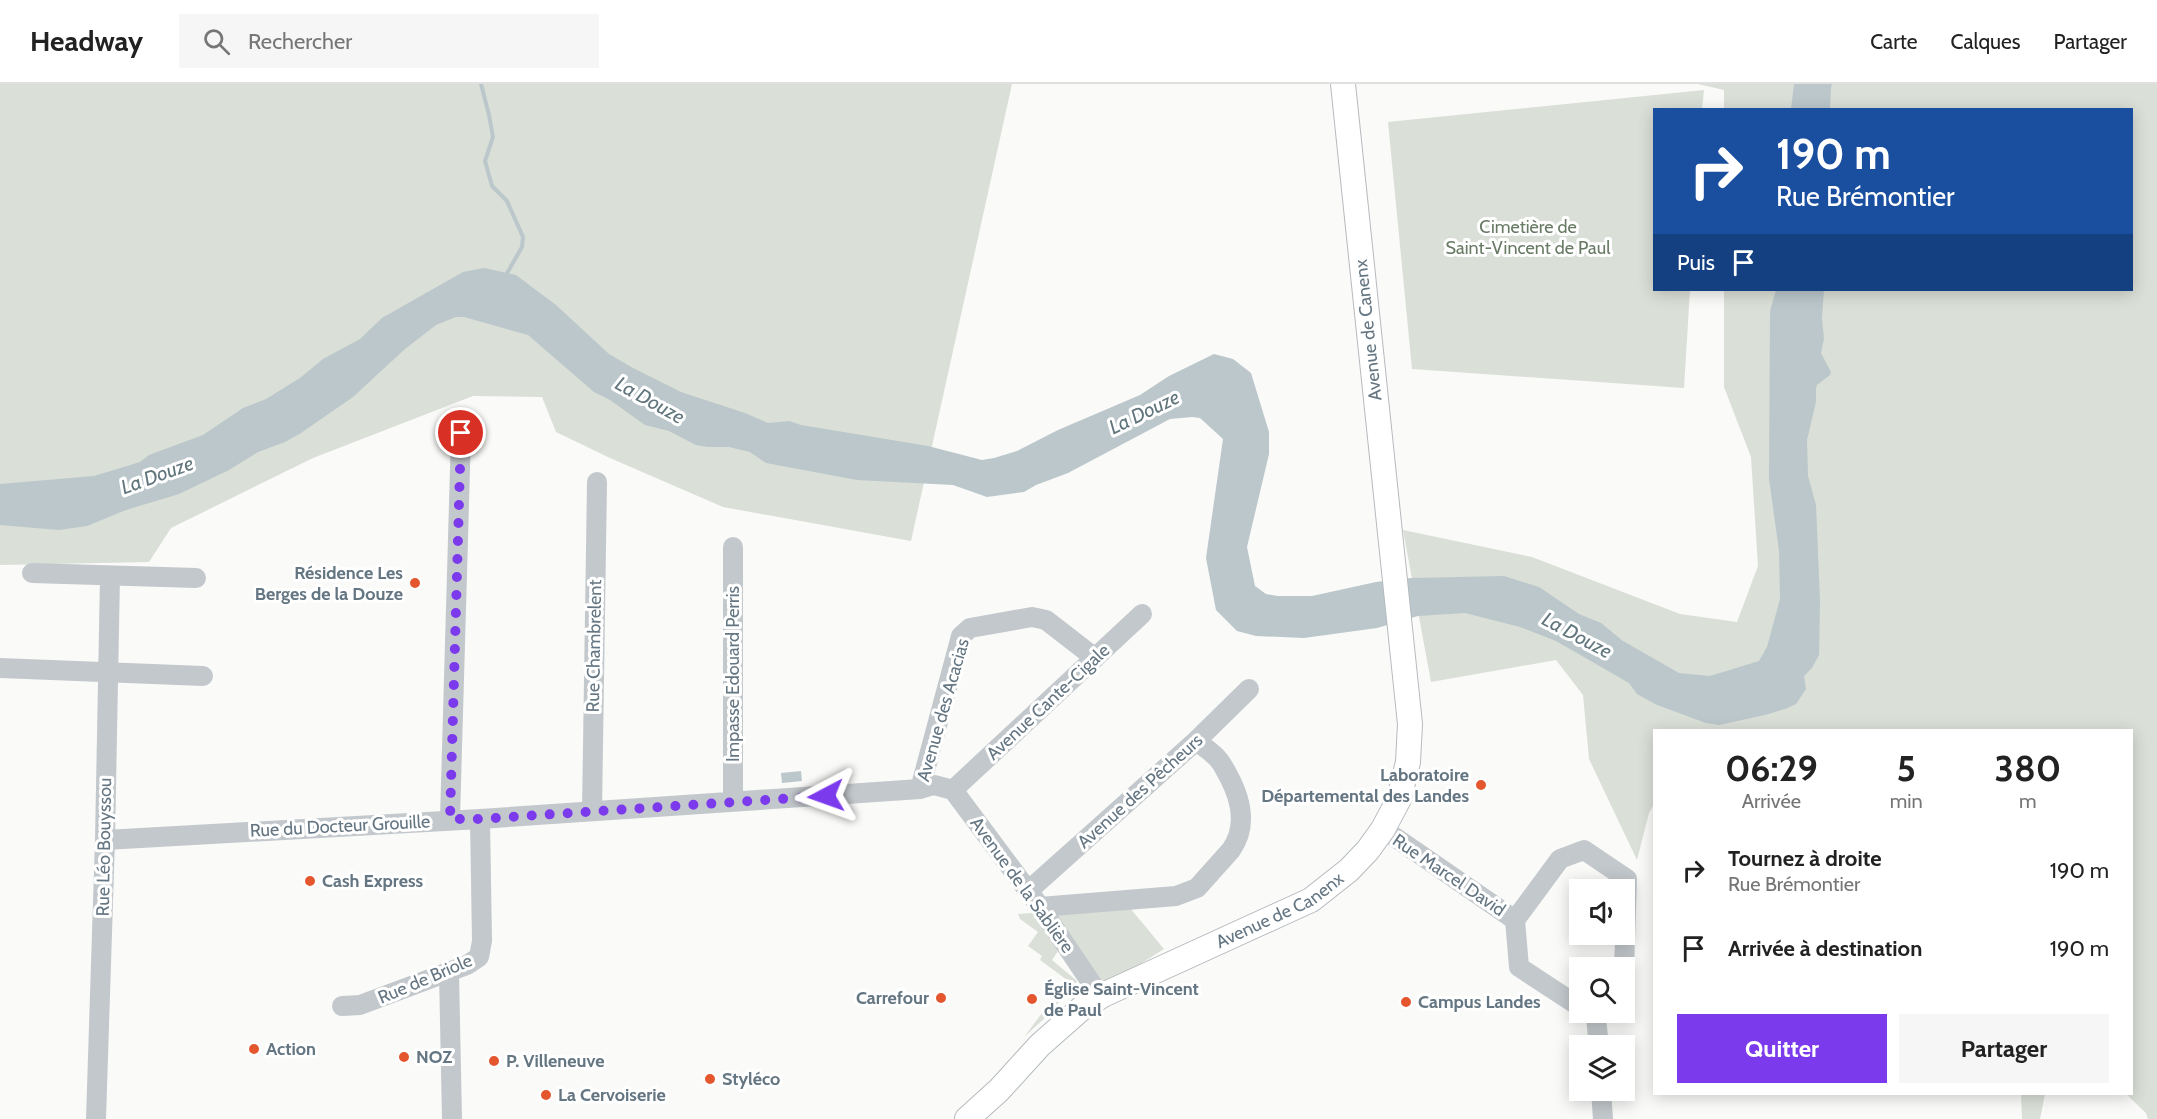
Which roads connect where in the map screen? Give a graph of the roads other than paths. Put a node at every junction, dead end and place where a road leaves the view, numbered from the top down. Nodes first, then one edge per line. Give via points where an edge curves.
1 (1343, 84) edge
2 (461, 433) dead end
3 (597, 482) dead end
4 (732, 547) dead end
5 (32, 573) dead end
6 (110, 576) junction
7 (196, 578) dead end
8 (1142, 614) dead end
9 (1095, 658) junction
10 (0, 668) edge
11 (108, 672) junction
12 (204, 676) dead end
13 (1250, 689) dead end
14 (1196, 741) junction
15 (936, 788) junction
16 (733, 802) junction
17 (592, 811) junction
18 (450, 819) junction
19 (480, 819) junction
20 (1383, 829) junction
21 (105, 840) junction
22 (1034, 899) junction
23 (1515, 920) junction
24 (1624, 957) edge
25 (449, 972) junction
26 (1103, 995) junction
27 (1569, 1000) edge
28 (342, 1006) dead end
29 (999, 1090) junction
30 (1602, 1101) edge
31 (96, 1119) edge
32 (452, 1119) edge
33 (967, 1119) edge
34 (993, 1119) edge
35 (1603, 1119) edge

1 - 20 main road, Avenue de Canenx via 1410,724 1408,762 1399,799
2 - 18 street
3 - 17 street, Rue Chambrelent
4 - 16 street, Impasse Edouard Perris
5 - 6 street
6 - 7 street
6 - 11 street, Rue Léo Bouyssou
8 - 9 street, Avenue Cante-Cigale
9 - 15 street, Avenue Cante-Cigale
9 - 15 street, Avenue des Acacias via 1046,620 1032,617 970,628 961,636
10 - 11 street
11 - 12 street
11 - 21 street, Rue Léo Bouyssou
13 - 14 street, Avenue des Pêcheurs
14 - 22 street, Avenue des Pêcheurs
14 - 22 street via 1219,760 1239,799 1241,819 1236,843 1197,888 1176,896
15 - 16 street, Rue du Docteur Grouille
15 - 22 street, Avenue de la Sablière
16 - 17 street, Rue du Docteur Grouille
17 - 19 street, Rue du Docteur Grouille
18 - 19 street, Rue du Docteur Grouille
18 - 21 street, Rue du Docteur Grouille
19 - 25 street, Rue de Briole via 482,941 478,957
20 - 23 street, Rue Marcel David
20 - 26 main road, Avenue de Canenx via 1349,870 1311,900
21 - 31 street, Rue Léo Bouyssou
22 - 26 street, Avenue de la Sablière
23 - 24 street, Rue Marcel David via 1560,859 1584,850 1627,879
23 - 27 street, Rue Marcel David via 1519,967
25 - 28 street, Rue de Briole via 360,1005
25 - 32 street
26 - 29 main road, Avenue de Canenx via 1040,1045
29 - 33 main road, Avenue de Canenx
29 - 34 main road
30 - 35 street

